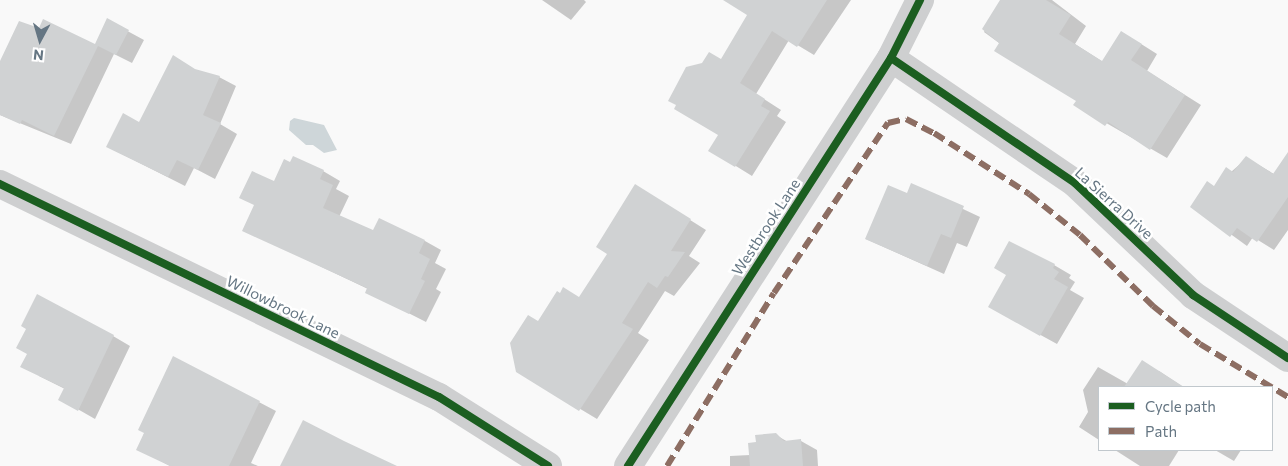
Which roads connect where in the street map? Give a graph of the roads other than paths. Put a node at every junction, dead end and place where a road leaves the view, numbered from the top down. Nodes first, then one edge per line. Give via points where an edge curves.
1 (920, 0) edge
2 (891, 58) junction
3 (0, 184) edge
4 (1288, 358) edge
5 (548, 466) edge
6 (628, 466) edge

1 - 2 street, Westbrook Lane
2 - 4 street, La Sierra Drive via 1075,183 1193,295
2 - 6 street, Westbrook Lane
3 - 5 street, Willowbrook Lane via 438,397

